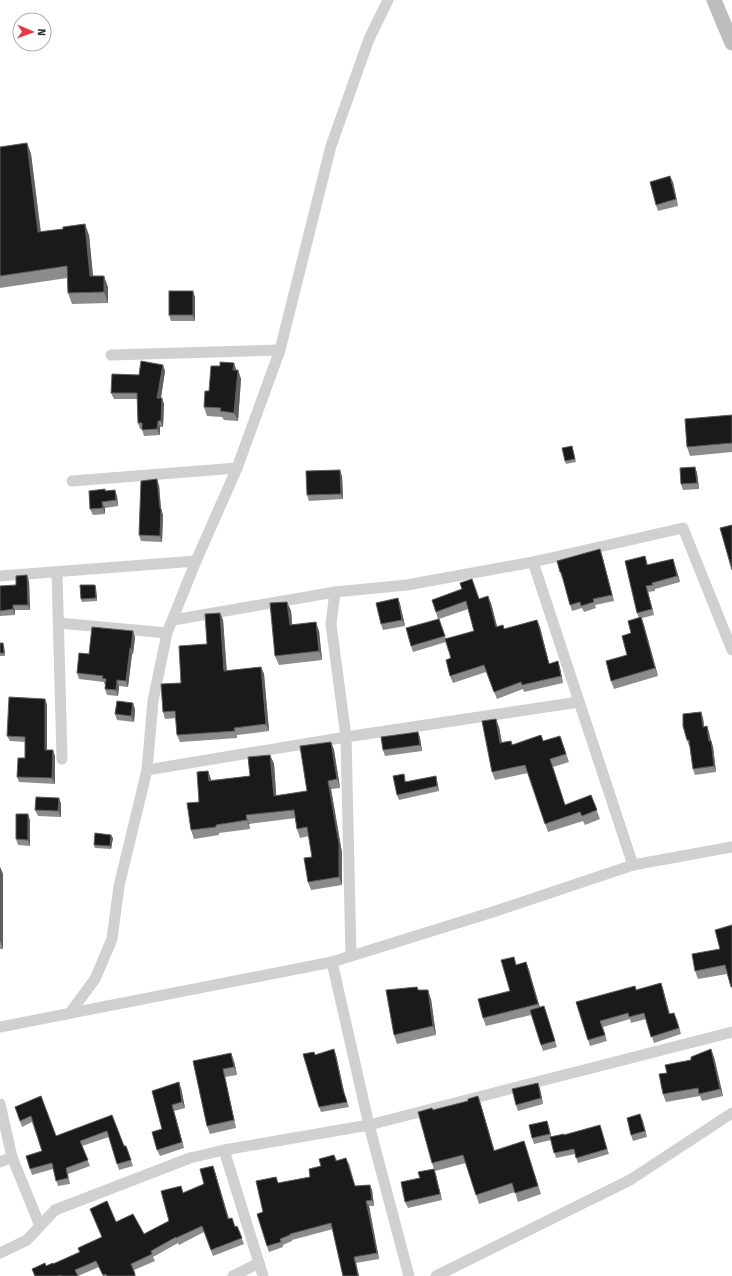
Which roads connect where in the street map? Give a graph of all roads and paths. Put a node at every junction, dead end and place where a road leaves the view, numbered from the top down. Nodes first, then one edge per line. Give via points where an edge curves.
1 (388, 0) edge
2 (714, 0) edge
3 (732, 43) edge
4 (280, 350) junction
5 (111, 355) dead end
6 (237, 468) junction
7 (72, 481) dead end
8 (196, 561) junction
9 (533, 562) junction
10 (57, 572) junction
11 (0, 576) edge
12 (336, 592) junction
13 (173, 620) junction
14 (58, 623) junction
15 (167, 634) junction
16 (732, 650) edge
17 (579, 702) junction
18 (346, 738) junction
19 (62, 759) dead end
20 (147, 770) junction
21 (732, 847) edge
22 (632, 865) junction
23 (351, 956) junction
24 (332, 962) junction
25 (70, 1014) junction
26 (0, 1027) edge
27 (732, 1032) edge
28 (0, 1104) edge
29 (732, 1113) edge
30 (369, 1125) junction
31 (224, 1150) junction
32 (12, 1157) junction
33 (0, 1162) edge
34 (40, 1226) junction
35 (0, 1253) edge
36 (259, 1263) junction
37 (233, 1276) edge
38 (263, 1276) edge
39 (409, 1276) edge
40 (436, 1276) edge

1 - 4 street via 369,39 331,146
2 - 3 main road
4 - 5 street
4 - 6 street
6 - 7 street
6 - 8 street
8 - 10 street
8 - 13 street
9 - 12 street via 407,585
9 - 16 street via 682,528
9 - 17 street
10 - 11 street
10 - 14 street
12 - 13 street
12 - 18 street via 330,624
13 - 15 street
14 - 15 street
14 - 19 street
15 - 20 street via 153,701
17 - 18 street
17 - 22 street
18 - 20 street
18 - 23 street
20 - 25 street via 119,886 112,939 95,979
21 - 22 street
22 - 23 street
23 - 24 street
24 - 25 street
24 - 30 street
25 - 26 street
27 - 30 street
28 - 32 street
29 - 40 street via 630,1180
30 - 31 street
30 - 39 street
31 - 34 street via 190,1158 55,1210
31 - 36 street
32 - 33 street
32 - 34 street
34 - 35 street via 27,1240
36 - 37 street
36 - 38 street

